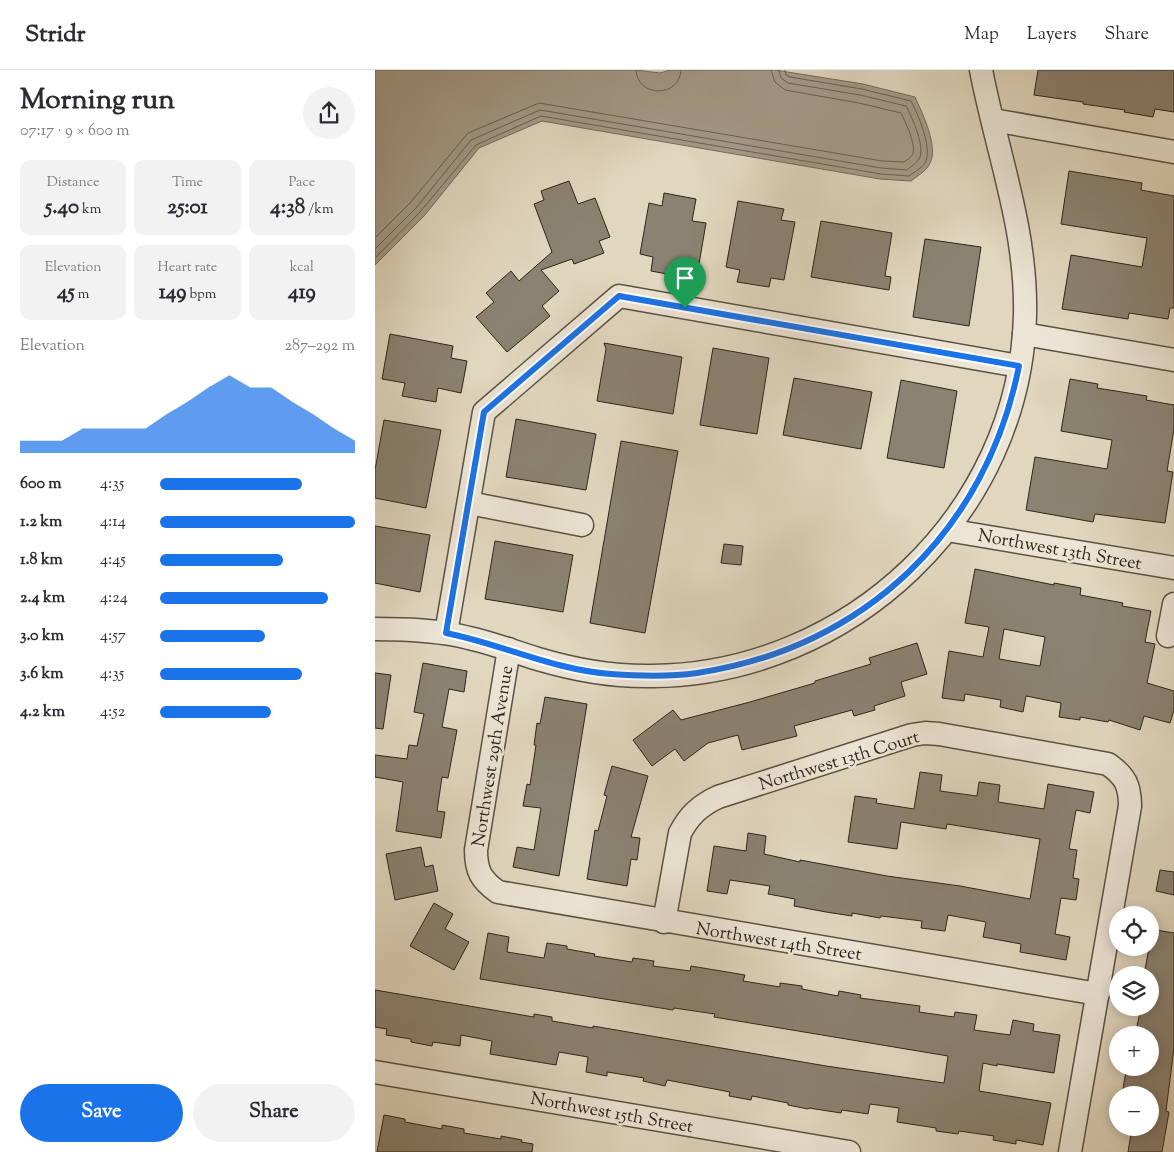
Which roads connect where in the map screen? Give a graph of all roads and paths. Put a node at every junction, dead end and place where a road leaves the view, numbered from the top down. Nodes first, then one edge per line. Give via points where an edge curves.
1 (981, 70) edge
2 (993, 120) junction
3 (1174, 152) edge
4 (1023, 334) junction
5 (1174, 360) edge
6 (1019, 366) junction
7 (469, 503) junction
8 (582, 524) dead end
9 (947, 530) junction
10 (1174, 568) edge
11 (1174, 604) edge
12 (375, 629) edge
13 (446, 633) junction
14 (1169, 636) dead end
15 (509, 649) junction
16 (476, 863) joint
17 (664, 922) junction
18 (1098, 994) junction
19 (375, 1072) edge
20 (849, 1152) edge
21 (1070, 1152) edge

1 - 2 street
2 - 3 street
2 - 4 street via 1020,241
4 - 5 street
4 - 6 street
6 - 7 street via 619,296 484,412
6 - 9 street via 1003,428 985,468
7 - 8 street
7 - 13 street
9 - 10 street, Northwest 13th Street
9 - 15 street via 882,596 846,621 807,642 739,666 687,674 608,674 537,659
11 - 14 street
12 - 13 street
13 - 15 street
15 - 16 street, Northwest 29th Avenue
16 - 17 street, Northwest 14th Street via 487,885 498,892
17 - 18 street, Northwest 14th Street
17 - 18 street, Northwest 13th Court via 680,834 686,821 705,803 912,735 939,734 1108,764 1126,781 1130,806
18 - 21 street
19 - 20 street, Northwest 15th Street

